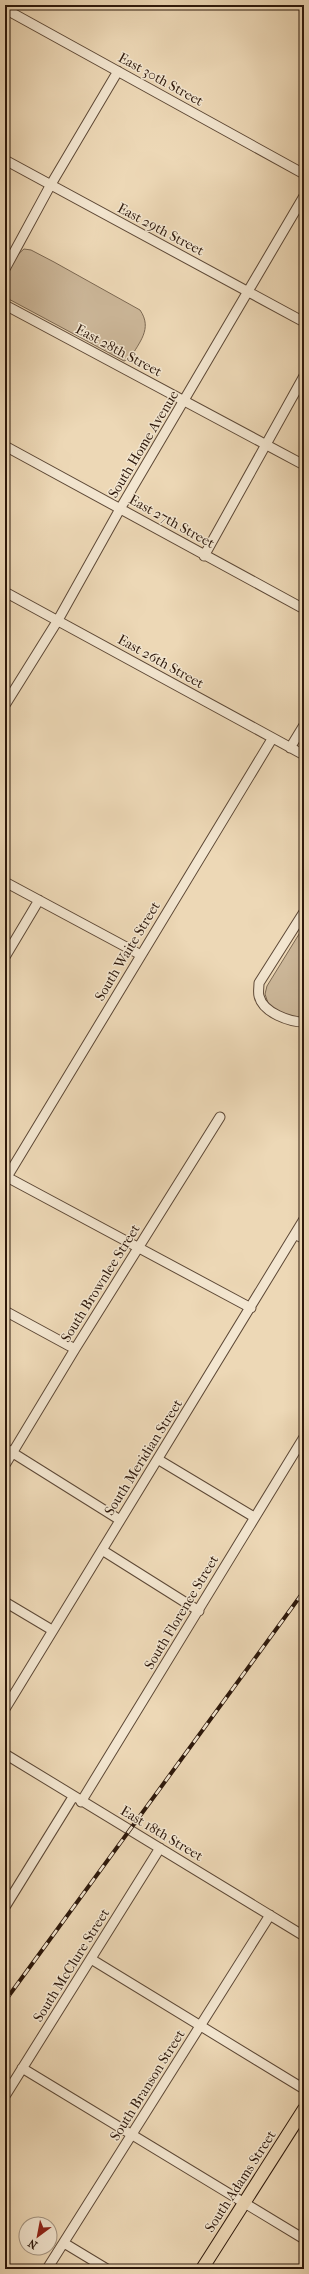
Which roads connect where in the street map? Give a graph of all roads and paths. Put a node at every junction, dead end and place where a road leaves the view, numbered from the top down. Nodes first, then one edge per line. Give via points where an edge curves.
1 (5, 9) edge
2 (118, 71) junction
3 (5, 160) edge
4 (304, 174) edge
5 (50, 186) junction
6 (304, 196) edge
7 (5, 269) edge
8 (248, 292) junction
9 (5, 305) edge
10 (304, 322) edge
11 (304, 376) edge
12 (184, 401) junction
13 (265, 444) junction
14 (5, 446) edge
15 (304, 465) edge
16 (120, 509) junction
17 (204, 556) junction
18 (5, 592) edge
19 (304, 609) edge
20 (58, 620) junction
21 (5, 705) edge
22 (304, 725) edge
23 (272, 739) junction
24 (290, 748) junction
25 (304, 755) edge
26 (5, 882) edge
27 (39, 900) junction
28 (304, 912) edge
29 (141, 955) junction
30 (5, 957) edge
31 (304, 1022) edge
32 (220, 1117) dead end
33 (6, 1177) edge
34 (304, 1219) edge
35 (295, 1234) junction
36 (304, 1240) edge
37 (138, 1247) junction
38 (251, 1308) junction
39 (5, 1310) edge
40 (75, 1349) junction
41 (304, 1437) edge
42 (9, 1451) edge
43 (159, 1460) junction
44 (5, 1465) edge
45 (254, 1516) junction
46 (120, 1520) junction
47 (102, 1550) junction
48 (5, 1602) edge
49 (199, 1611) junction
50 (52, 1630) junction
51 (5, 1709) edge
52 (5, 1754) edge
53 (73, 1797) junction
54 (81, 1802) junction
55 (160, 1848) junction
56 (6, 1903) edge
57 (270, 1915) junction
58 (304, 1936) edge
59 (91, 1959) junction
60 (200, 2026) junction
61 (22, 2068) junction
62 (304, 2089) edge
63 (5, 2096) edge
64 (304, 2109) edge
65 (132, 2135) junction
66 (244, 2202) junction
67 (304, 2239) edge
68 (64, 2243) junction
69 (48, 2269) edge
70 (107, 2269) edge
71 (202, 2269) edge

1 - 2 street, East 30th Street
2 - 4 street, East 30th Street
2 - 5 street
3 - 5 street, East 29th Street
5 - 7 street
5 - 8 street, East 29th Street
6 - 8 street, South Home Avenue
8 - 10 street, East 29th Street
8 - 12 street, South Home Avenue
9 - 12 street, East 28th Street
11 - 13 street
12 - 13 street, East 28th Street
12 - 16 street, South Home Avenue
13 - 15 street, East 28th Street
13 - 17 street
14 - 16 street, East 27th Street
16 - 17 street, East 27th Street
16 - 20 street, South Home Avenue
17 - 19 street, East 27th Street
18 - 20 street, East 26th Street
20 - 21 street, South Home Avenue
20 - 23 street, East 26th Street
22 - 24 street
23 - 24 street, East 26th Street
23 - 29 street, South Waite Street
24 - 25 street, East 26th Street
26 - 27 street
27 - 29 street
27 - 30 street
28 - 31 street via 259,983 259,997 267,1008 290,1021
29 - 33 street, South Waite Street
32 - 37 street, South Brownlee Street
33 - 37 street
34 - 35 street, South Meridian Street
35 - 36 street
35 - 38 street, South Meridian Street
37 - 38 street
37 - 40 street, South Brownlee Street
38 - 43 street, South Meridian Street
39 - 40 street
40 - 42 street, South Brownlee Street
41 - 45 street, South Florence Street
42 - 44 street, South Brownlee Street
42 - 46 street
43 - 45 street
43 - 46 street, South Meridian Street
45 - 49 street, South Florence Street
46 - 47 street, South Meridian Street
47 - 49 street
47 - 50 street, South Meridian Street
48 - 50 street
49 - 54 street, South Florence Street
50 - 51 street, South Meridian Street
52 - 53 street, East 18th Street
53 - 54 street, East 18th Street
53 - 56 street
54 - 55 street, East 18th Street
55 - 57 street, East 18th Street
55 - 59 street, South McClure Street
57 - 58 street, East 18th Street
57 - 60 street, South Branson Street
59 - 60 street
59 - 61 street, South McClure Street
60 - 62 street
60 - 65 street, South Branson Street
61 - 63 street, South McClure Street
61 - 65 street
64 - 66 main road, South Adams Street
65 - 66 street
65 - 68 street, South Branson Street
66 - 67 street
66 - 71 main road, South Adams Street
68 - 69 street, South Branson Street
68 - 70 street

